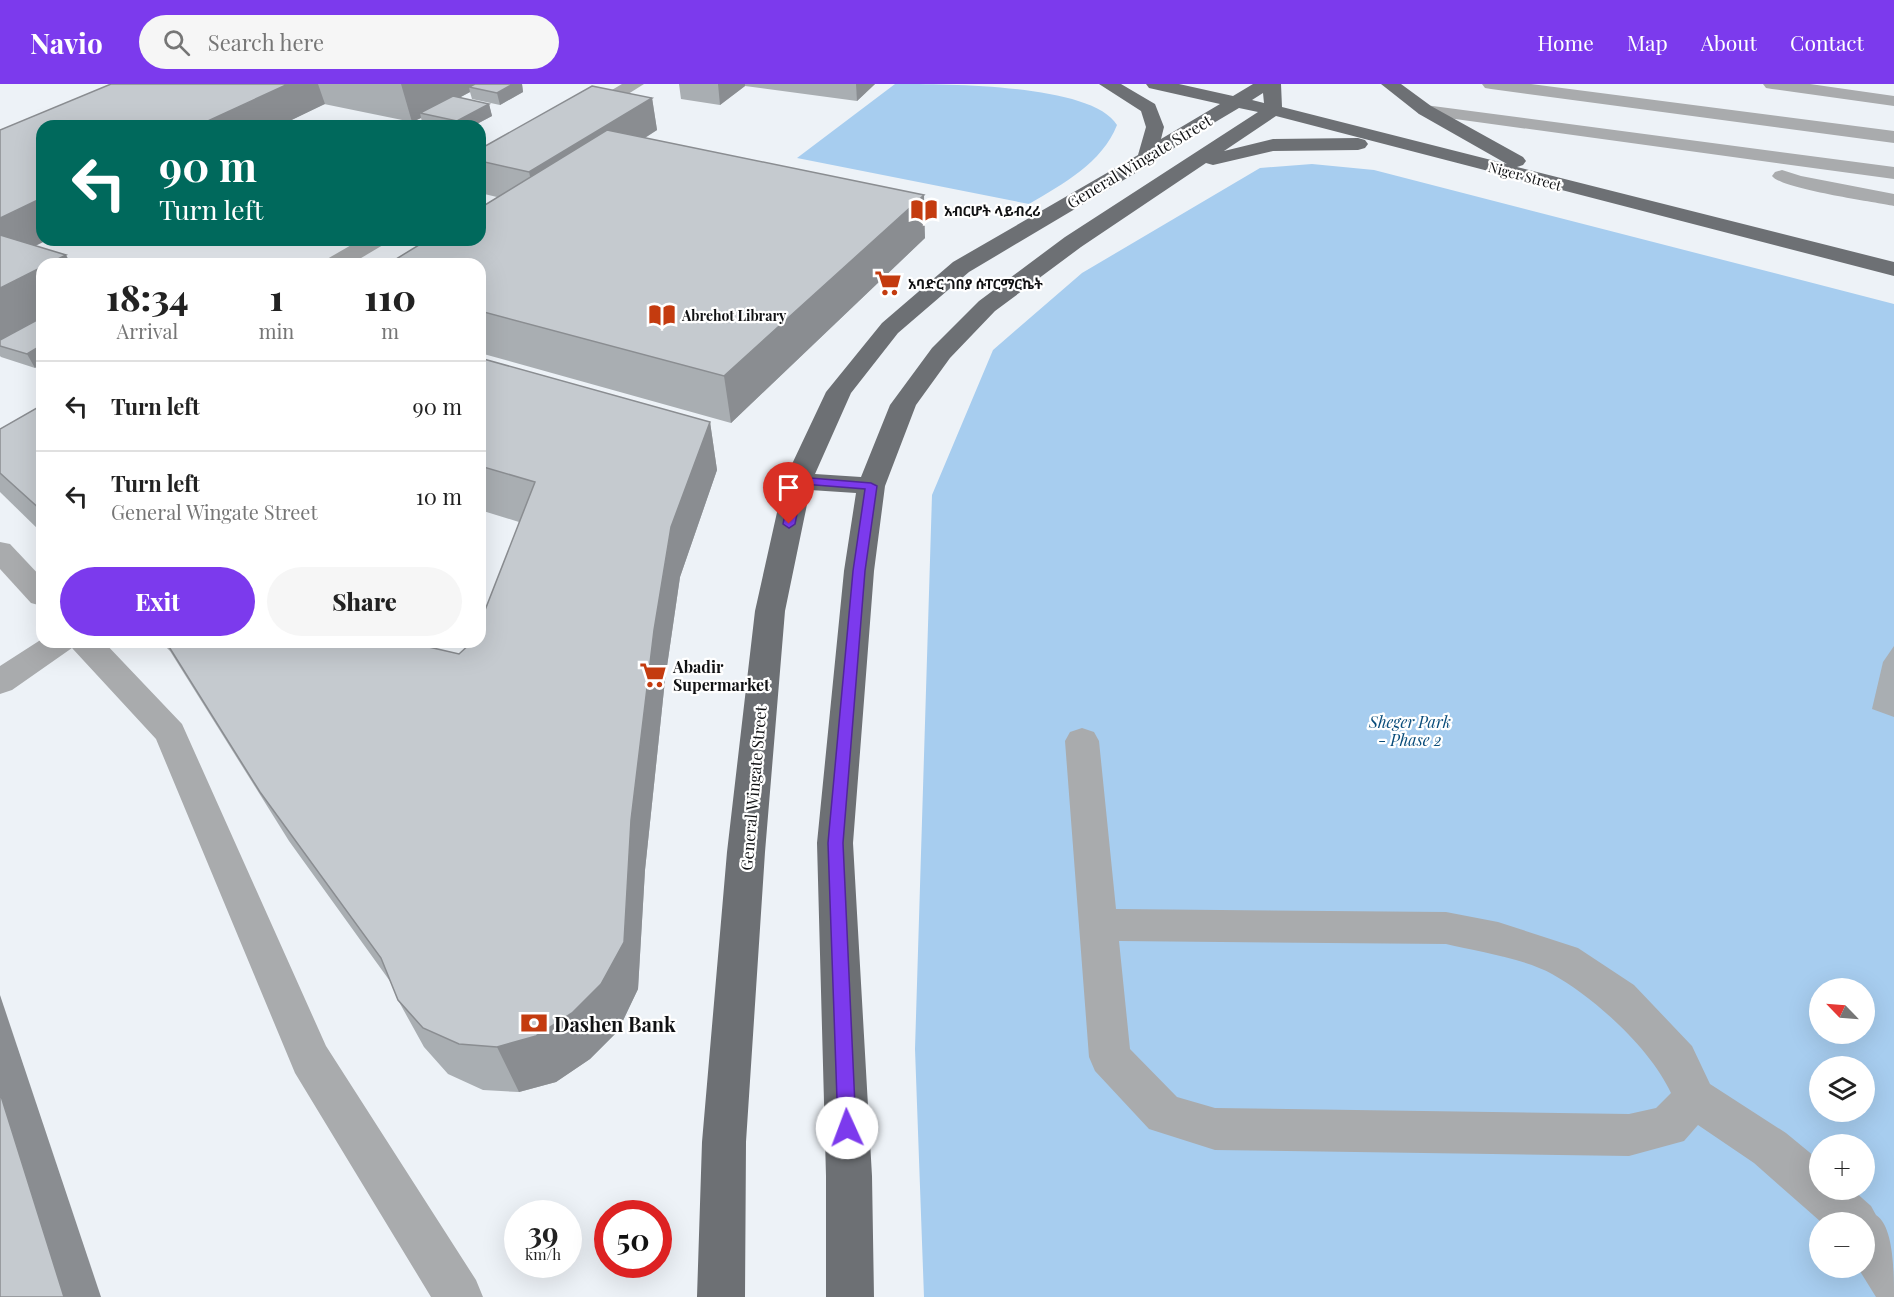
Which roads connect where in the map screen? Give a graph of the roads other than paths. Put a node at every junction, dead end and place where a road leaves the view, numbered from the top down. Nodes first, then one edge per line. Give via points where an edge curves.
1 (635, 84) edge
2 (1108, 84) edge
3 (1155, 84) edge
4 (1266, 84) edge
5 (1272, 84) edge
6 (1390, 84) edge
7 (1491, 84) edge
8 (1772, 84) edge
9 (1236, 101) junction
10 (1894, 101) edge
11 (1273, 110) junction
12 (1425, 110) junction
13 (567, 125) edge
14 (1894, 137) edge
15 (1404, 144) junction
16 (1752, 154) junction
17 (1147, 158) junction
18 (1194, 163) junction
19 (1894, 173) edge
20 (1559, 184) junction
21 (1891, 200) edge
22 (365, 246) edge
23 (345, 258) edge
24 (1894, 269) edge
25 (798, 481) junction
26 (871, 486) junction
27 (0, 551) edge
28 (36, 590) edge
29 (51, 648) edge
30 (91, 648) edge
31 (0, 682) edge
32 (1082, 741) dead end
33 (1098, 925) junction
34 (1695, 1098) junction
35 (1844, 1212) edge
36 (1875, 1251) edge
37 (1894, 1281) edge
38 (459, 1297) edge
39 (721, 1297) edge
40 (850, 1297) edge

1 - 13 street
2 - 17 main road via 1149,108 1155,127
3 - 9 main road, Niger Street
4 - 9 main road, General Wingate Street
5 - 11 main road
6 - 12 main road
7 - 14 street
8 - 10 street
9 - 11 main road, Niger Street
9 - 17 main road, General Wingate Street
11 - 15 main road, Niger Street
11 - 18 main road, General Wingate Street
12 - 16 street
12 - 20 main road
15 - 18 main road via 1273,146
15 - 20 main road, Niger Street
16 - 19 street
16 - 21 street via 1773,173 1796,181
17 - 25 main road, General Wingate Street via 962,267 890,328 839,392
18 - 26 main road, General Wingate Street via 1073,242 987,306 941,354 903,405
20 - 24 main road, Niger Street
22 - 23 street
25 - 26 main road
25 - 39 main road, General Wingate Street via 770,611 747,840 724,1142
26 - 40 main road, General Wingate Street via 858,582 836,843
27 - 28 street
29 - 31 street
30 - 38 street via 170,732 310,1059
32 - 33 street
33 - 34 street via 1446,928 1498,939 1564,960 1620,998 1677,1060
33 - 34 street via 1110,1057 1164,1114 1215,1129 1629,1135 1668,1126
34 - 35 street via 1770,1148
36 - 37 street

